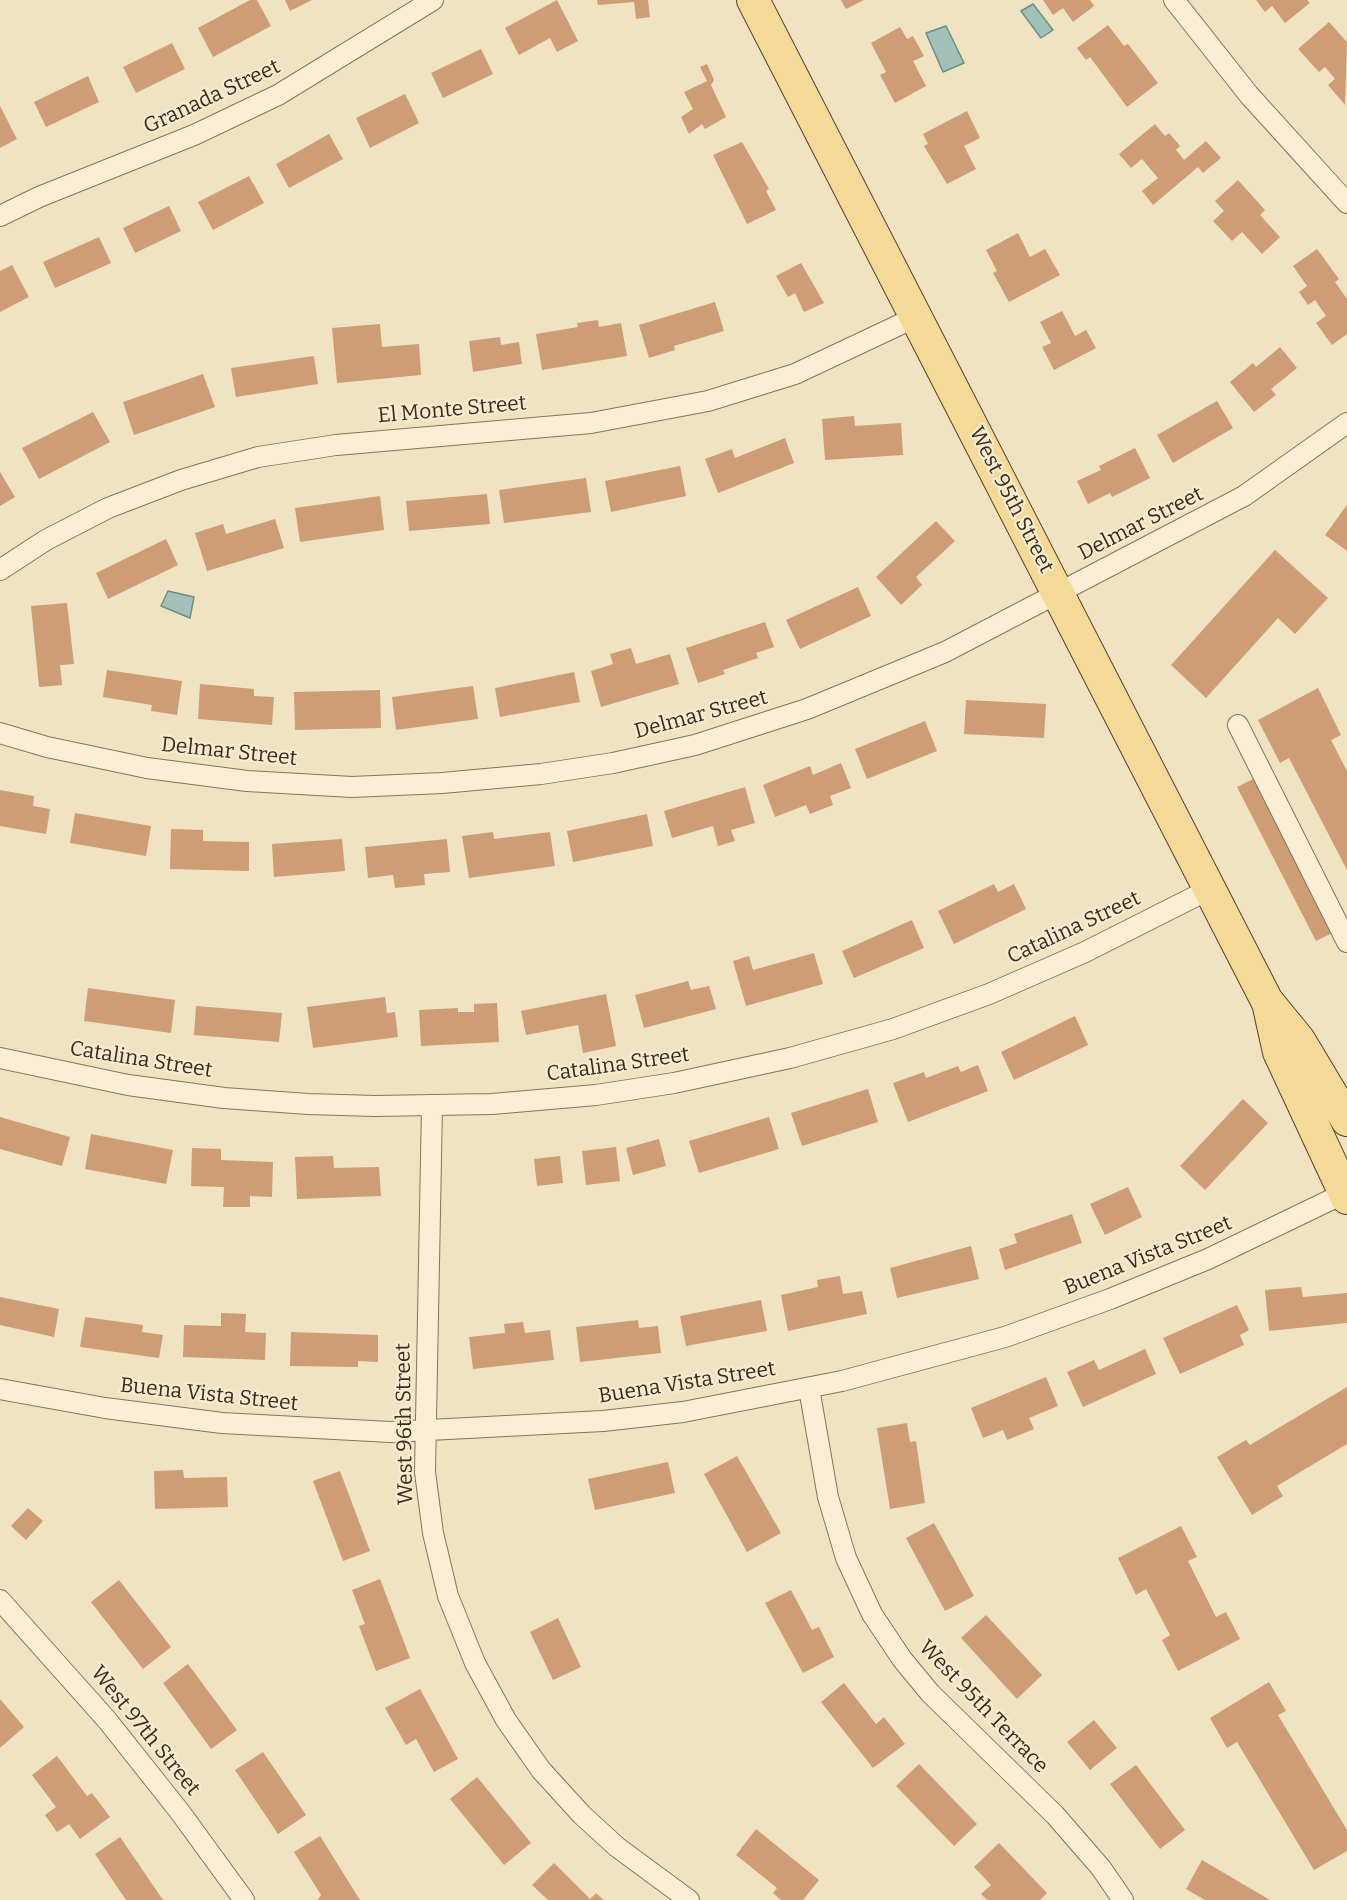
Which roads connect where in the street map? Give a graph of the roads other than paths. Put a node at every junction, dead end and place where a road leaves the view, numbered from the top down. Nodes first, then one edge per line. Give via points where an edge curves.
1 (433, 0) edge
2 (753, 0) edge
3 (1174, 0) edge
4 (1347, 203) edge
5 (0, 216) edge
6 (916, 317) junction
7 (1347, 423) edge
8 (0, 570) edge
9 (1059, 593) junction
10 (1238, 725) dead end
11 (0, 733) edge
12 (1210, 889) junction
13 (1347, 942) edge
14 (1267, 1000) junction
15 (0, 1058) edge
16 (432, 1106) junction
17 (1347, 1120) edge
18 (1346, 1194) edge
19 (808, 1388) junction
20 (0, 1389) edge
21 (425, 1431) junction
22 (0, 1600) edge
23 (244, 1900) edge
24 (689, 1900) edge
25 (1123, 1900) edge

1 - 5 street, Granada Street via 278,95 194,135
2 - 6 main road, West 95th Street
3 - 4 street via 1249,95
6 - 8 street, El Monte Street via 795,374 708,401 591,423 347,444 258,457 181,480 108,508 46,540
6 - 9 main road, West 95th Street
7 - 9 street, Delmar Street via 1244,496
9 - 11 street, Delmar Street via 945,652 807,710 694,745 541,774 352,787 247,781 147,768
9 - 12 main road, West 95th Street
10 - 13 street
12 - 14 main road, West 95th Street
12 - 16 street, Catalina Street via 1085,952 989,994 893,1029 802,1055 674,1083 596,1095
14 - 17 main road, West 95th Street via 1299,1040
14 - 18 main road, West 95th Street via 1279,1052
15 - 16 street, Catalina Street via 128,1085 224,1098
16 - 21 street, West 96th Street
18 - 19 street, Buena Vista Street via 1208,1259 1110,1299 946,1354
19 - 21 street, Buena Vista Street via 683,1412 603,1421
19 - 25 street, West 95th Terrace via 831,1507 846,1558 872,1614 930,1693 1055,1815
20 - 21 street, Buena Vista Street via 222,1423 322,1430
21 - 24 street, West 96th Street via 425,1472 433,1533 448,1596 475,1663 506,1720 541,1770 582,1815 617,1847
22 - 23 street, West 97th Street via 107,1720

